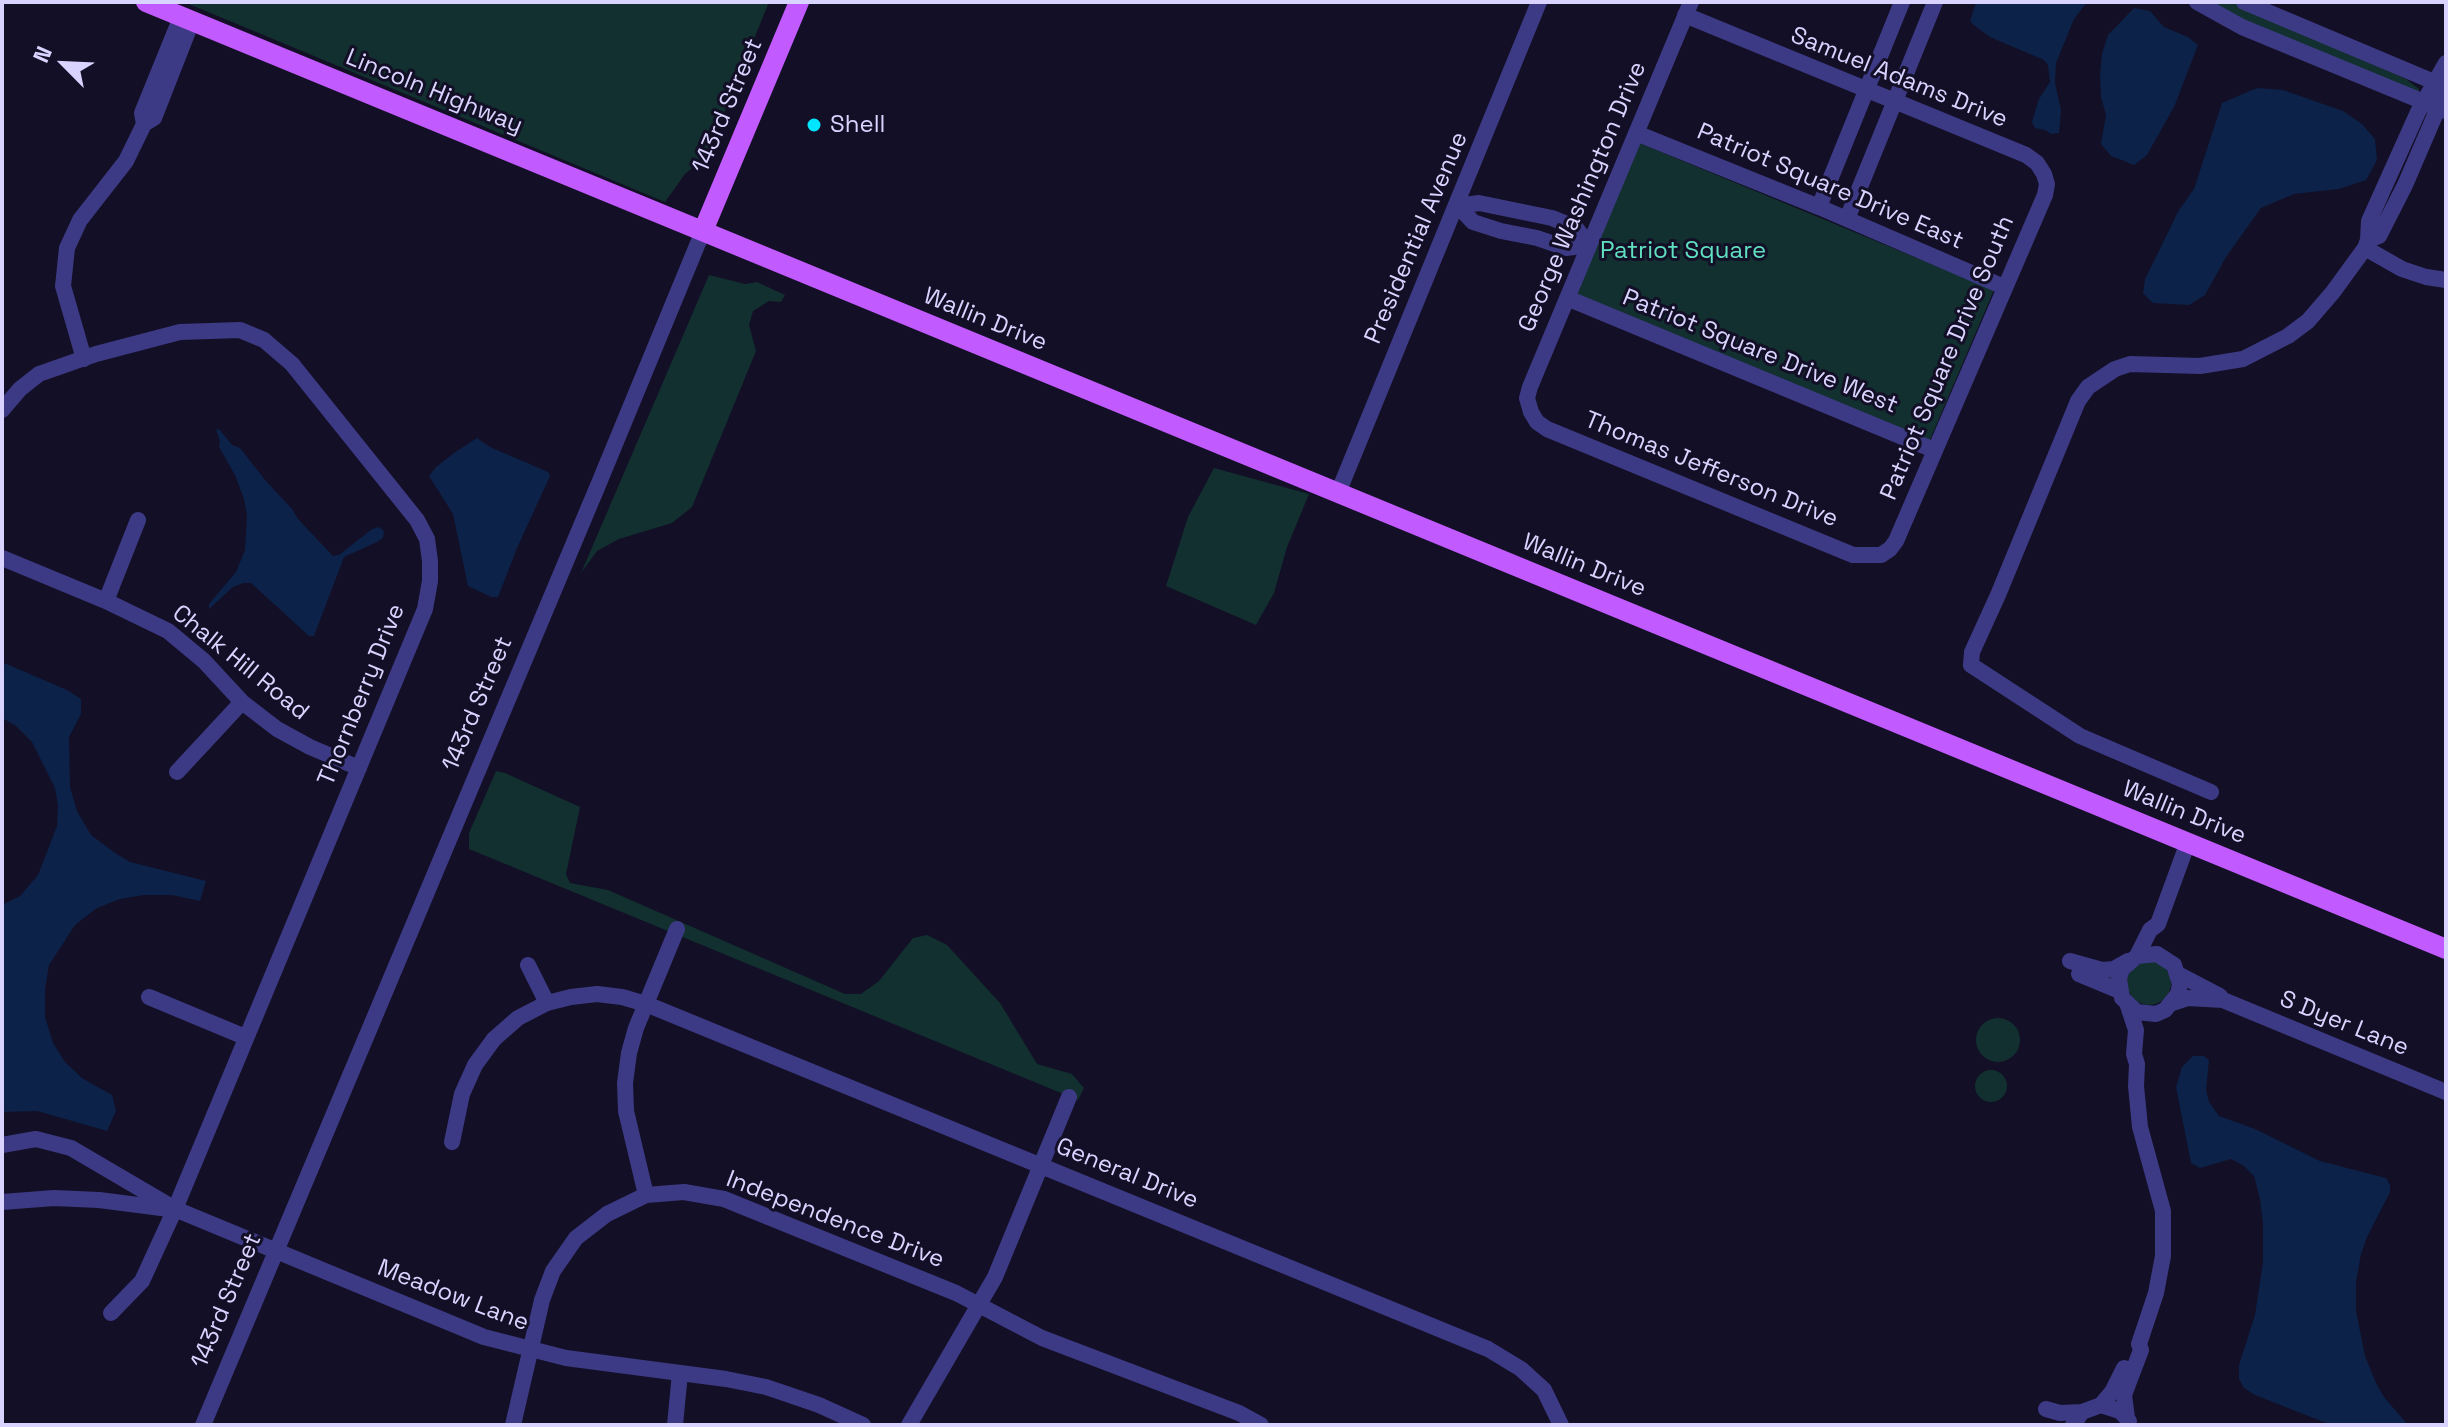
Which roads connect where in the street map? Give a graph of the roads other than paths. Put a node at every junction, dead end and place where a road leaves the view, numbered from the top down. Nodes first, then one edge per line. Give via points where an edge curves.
1 (146, 2) edge
2 (799, 2) edge
3 (1539, 2) edge
4 (1902, 2) edge
5 (1935, 2) edge
6 (2197, 2) edge
7 (2244, 2) edge
8 (1688, 9) edge
9 (187, 19) junction
10 (2446, 63) edge
11 (2442, 87) edge
12 (1866, 92) junction
13 (1894, 102) junction
14 (2435, 107) edge
15 (1636, 133) junction
16 (2044, 174) joint
17 (1458, 206) junction
18 (1819, 207) junction
19 (1847, 219) junction
20 (703, 231) junction
21 (2366, 244) junction
22 (1589, 245) junction
23 (2446, 280) edge
24 (2004, 287) junction
25 (1567, 298) junction
26 (84, 359) junction
27 (2, 410) edge
28 (1531, 412) joint
29 (1934, 450) junction
30 (1338, 493) junction
31 (138, 520) dead end
32 (1881, 555) joint
33 (2, 558) edge
34 (106, 601) junction
35 (242, 702) junction
36 (359, 768) junction
37 (177, 772) dead end
38 (2211, 792) dead end
39 (2188, 842) junction
40 (2158, 924) junction
41 (677, 929) dead end
42 (2446, 949) edge
43 (2166, 958) junction
44 (2133, 959) junction
45 (528, 965) dead end
46 (2178, 974) junction
47 (149, 997) dead end
48 (2124, 999) junction
49 (2223, 1000) junction
50 (547, 1003) junction
51 (2173, 1003) junction
52 (646, 1004) junction
53 (2156, 1014) junction
54 (245, 1037) junction
55 (2137, 1064) junction
56 (2446, 1092) edge
57 (1069, 1097) dead end
58 (452, 1142) dead end
59 (2, 1145) edge
60 (1041, 1165) junction
61 (646, 1195) junction
62 (2, 1202) edge
63 (175, 1209) junction
64 (276, 1251) junction
65 (979, 1307) junction
66 (111, 1313) dead end
67 (2139, 1344) junction
68 (531, 1351) junction
69 (680, 1373) junction
70 (2101, 1405) junction
71 (2078, 1418) edge
72 (2128, 1421) edge
73 (203, 1425) edge
74 (513, 1425) edge
75 (675, 1425) edge
76 (863, 1425) edge
77 (909, 1425) edge
78 (1261, 1425) edge
79 (1561, 1425) edge
80 (2059, 1425) edge

1 - 9 main road, Lincoln Highway
2 - 20 main road, 143rd Street
3 - 17 street, Presidential Avenue
4 - 12 street
5 - 13 street
6 - 14 street via 2242,27
7 - 11 street
8 - 12 street, Samuel Adams Drive
8 - 15 street, George Washington Drive
9 - 20 main road, Lincoln Highway
9 - 26 street via 154,118 144,124 126,161 80,220 67,248 63,286
10 - 11 street
11 - 14 street
12 - 13 street, Samuel Adams Drive
12 - 18 street
13 - 16 street, Samuel Adams Drive via 2026,155
13 - 19 street
14 - 21 street via 2405,185 2379,236
15 - 18 street, Patriot Square Drive East
15 - 22 street, George Washington Drive
16 - 24 street, Patriot Square Drive South via 2045,195
17 - 22 street via 1473,222 1501,231 1566,248
17 - 22 street via 1479,203 1552,218 1576,228
17 - 30 street, Presidential Avenue
18 - 19 street, Patriot Square Drive East
19 - 24 street, Patriot Square Drive East
20 - 30 main road, Wallin Drive
20 - 64 street, 143rd Street
21 - 23 street via 2402,269
21 - 38 street via 2308,321 2270,347 2243,359 2200,366 2130,364 2088,387 1972,652 1971,665 2080,736
22 - 25 street, George Washington Drive
24 - 29 street, Patriot Square Drive South
25 - 28 street, George Washington Drive via 1530,387
25 - 29 street, Patriot Square Drive West
26 - 27 street, Thornberry Drive via 39,374
26 - 36 street, Thornberry Drive via 180,332 240,330 264,340 292,364 417,520 430,561 425,609
28 - 32 street, Thomas Jefferson Drive via 1547,429 1853,555
29 - 32 street, Patriot Square Drive South via 1896,541
30 - 39 main road, Wallin Drive
31 - 34 street
33 - 34 street, Chalk Hill Road
34 - 35 street, Chalk Hill Road via 168,631
35 - 36 street, Chalk Hill Road via 277,729
35 - 37 street
36 - 54 street, Thornberry Drive
39 - 40 street
39 - 42 main road, Wallin Drive
40 - 43 street
40 - 44 street
41 - 52 street
43 - 44 street via 2157,954
43 - 46 street
44 - 48 street via 2119,979
44 - 48 street via 2114,969 2068,965
45 - 50 street
46 - 49 street
46 - 51 street
47 - 54 street
48 - 53 street via 2137,1012
48 - 55 street via 2136,1030
49 - 51 street
49 - 56 street, S Dyer Lane
50 - 52 street, General Drive via 597,994
50 - 58 street, General Drive via 518,1018 475,1065 462,1094
51 - 53 street
52 - 60 street, General Drive
52 - 61 street via 625,1083 626,1111
53 - 55 street
54 - 63 street, Thornberry Drive
55 - 67 street via 2140,1127 2163,1211 2163,1256
57 - 60 street
59 - 63 street, Meadow Lane via 36,1139 71,1148
60 - 65 street
60 - 79 street, General Drive via 1488,1349 1544,1390
61 - 65 street, Independence Drive via 684,1192 724,1199
61 - 68 street, Independence Drive via 607,1214 576,1238 553,1271
62 - 63 street, Meadow Lane via 54,1198
63 - 64 street, Meadow Lane
63 - 66 street, Thornberry Drive via 142,1281
64 - 68 street, Meadow Lane via 484,1337
64 - 73 street, 143rd Street
65 - 77 street
65 - 78 street, Independence Drive via 1042,1338
67 - 70 street
67 - 72 street via 2124,1395
68 - 69 street, Meadow Lane
68 - 74 street, Independence Drive
69 - 75 street
69 - 76 street, Meadow Lane via 766,1387
70 - 71 street
70 - 72 street via 2111,1406
71 - 80 street via 2044,1412

